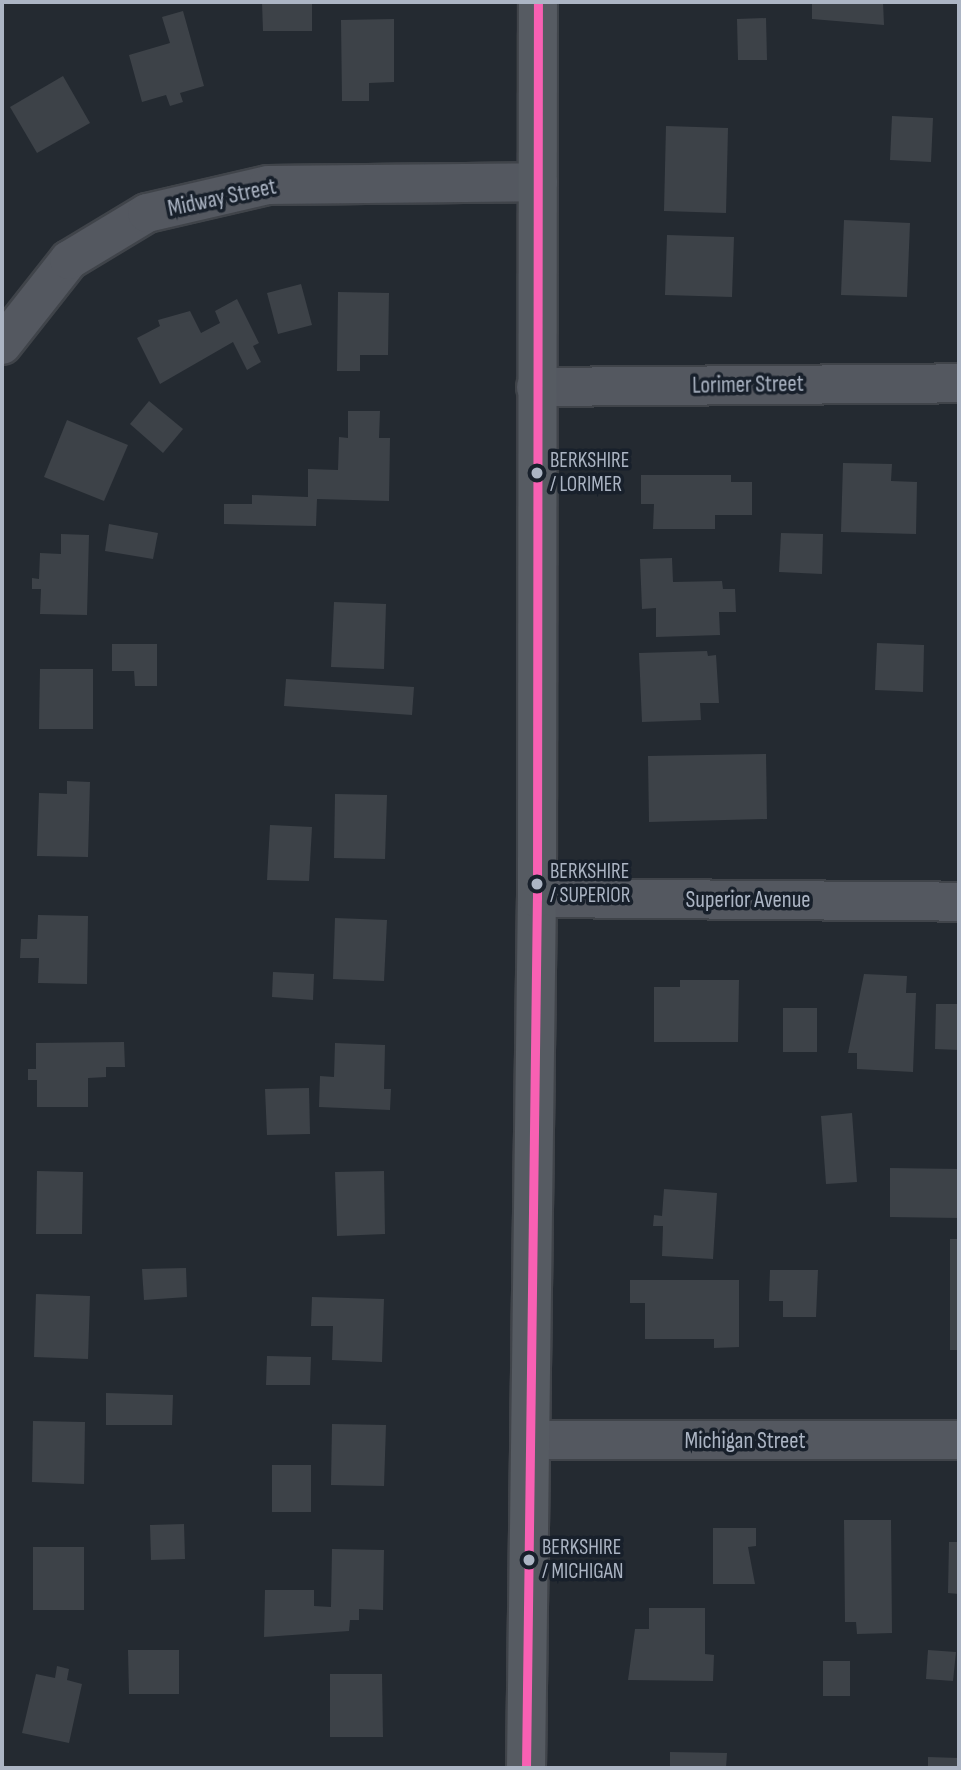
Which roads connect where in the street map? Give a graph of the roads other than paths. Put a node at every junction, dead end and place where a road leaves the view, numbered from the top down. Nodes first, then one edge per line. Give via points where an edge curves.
1 (538, 2) edge
2 (538, 182) junction
3 (2, 345) edge
4 (959, 383) edge
5 (536, 387) junction
6 (537, 898) junction
7 (959, 902) edge
8 (532, 1440) junction
9 (959, 1440) edge
10 (526, 1768) edge

1 - 2 main road
2 - 3 street, Midway Street via 268,185 147,214 69,260
2 - 5 main road
4 - 5 street, Lorimer Street
5 - 6 main road
6 - 7 street, Superior Avenue
6 - 8 main road
8 - 9 street, Michigan Street
8 - 10 main road

